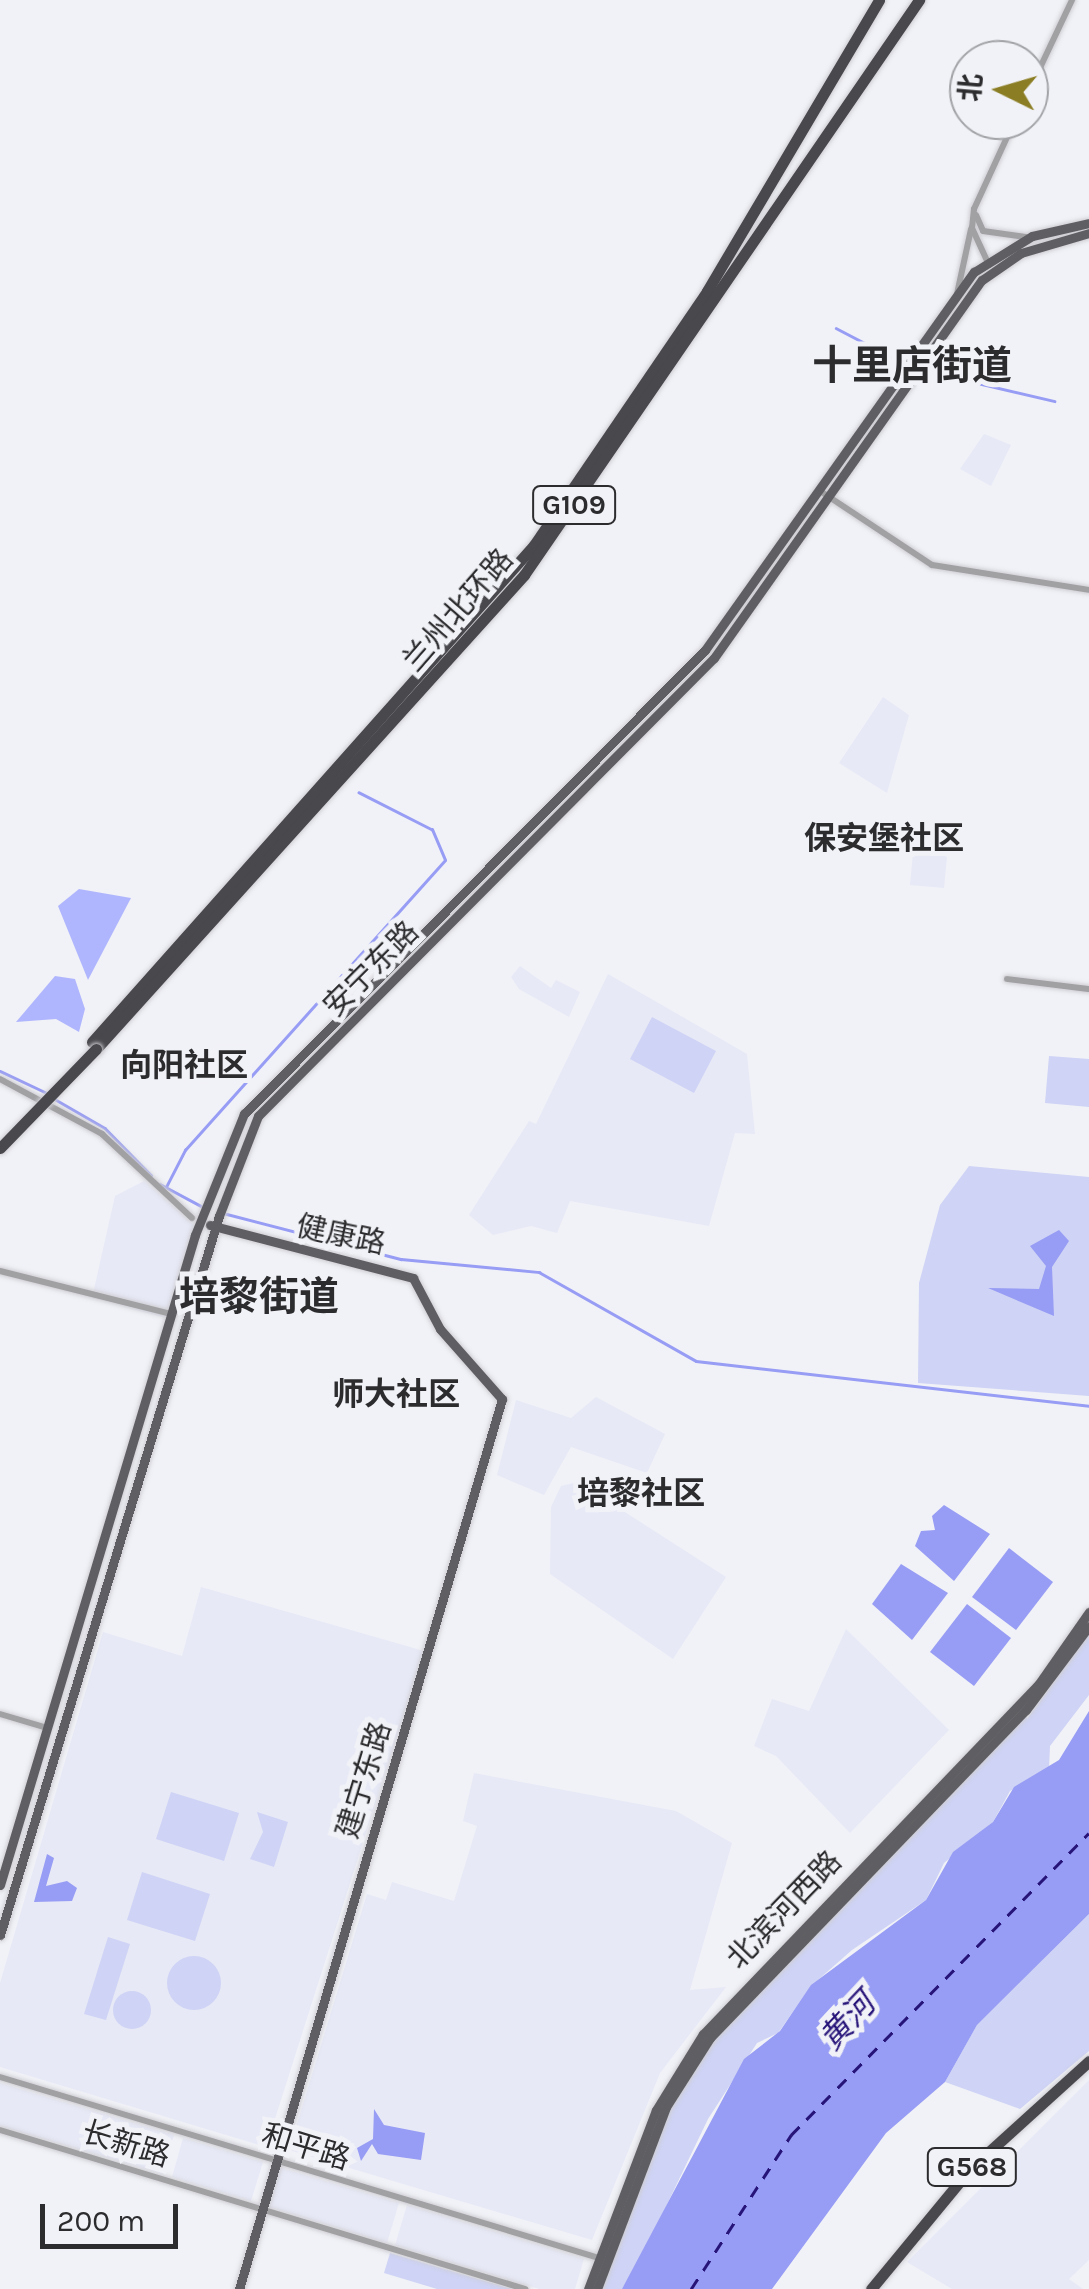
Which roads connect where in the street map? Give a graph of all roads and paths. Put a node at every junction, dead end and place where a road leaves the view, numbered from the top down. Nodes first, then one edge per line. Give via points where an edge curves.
1 (1072, 0) edge
2 (876, 5) edge
3 (916, 5) edge
4 (1049, 49) edge
5 (1006, 140) edge
6 (974, 209) junction
7 (1089, 224) edge
8 (972, 228) junction
9 (1089, 232) edge
10 (1032, 236) junction
11 (990, 266) junction
12 (956, 296) junction
13 (913, 367) junction
14 (824, 495) junction
15 (1089, 590) edge
16 (410, 694) junction
17 (1007, 979) dead end
18 (1089, 989) edge
19 (93, 1047) junction
20 (0, 1079) edge
21 (0, 1138) edge
22 (0, 1148) edge
23 (205, 1217) junction
24 (192, 1218) dead end
25 (216, 1227) junction
26 (0, 1271) edge
27 (172, 1314) junction
28 (499, 1424) joint
29 (1089, 1612) edge
30 (1089, 1626) edge
31 (0, 1714) edge
32 (48, 1728) junction
33 (0, 1885) edge
34 (0, 1935) edge
35 (1089, 2061) edge
36 (1089, 2069) edge
37 (0, 2078) edge
38 (0, 2130) edge
39 (274, 2162) junction
40 (260, 2209) junction
41 (599, 2258) junction
42 (236, 2289) edge
43 (526, 2289) edge
44 (588, 2289) edge
45 (598, 2289) edge
46 (874, 2289) edge

1 - 4 street
2 - 16 highway, 兰州北环路 / G109 via 757,211 534,546
3 - 16 highway, 兰州北环路 / G109 via 550,541
5 - 6 street
6 - 8 street
6 - 10 street via 984,231
7 - 10 main road
8 - 11 street
8 - 12 street
9 - 11 main road
10 - 11 main road
11 - 12 main road, 安宁东路
11 - 13 main road, 安宁东路
12 - 13 main road, 安宁东路
13 - 14 main road, 安宁东路
14 - 15 street via 948,571
14 - 23 main road, 安宁东路 via 705,650 244,1114
14 - 25 main road, 安宁东路 via 714,658 258,1116
16 - 19 highway, 兰州北环路 / G109
17 - 18 street
19 - 21 highway, 兰州北环路 / G109, bridge
19 - 22 highway, 兰州北环路 / G109, bridge
20 - 24 street via 90,1126
23 - 25 main road, 健康路
23 - 27 main road, 安宁东路
25 - 28 main road, 健康路 via 413,1278 450,1342 500,1391
25 - 34 main road, 安宁东路
26 - 27 street
27 - 32 main road, 安宁东路
28 - 39 main road, 建宁东路
29 - 41 main road, 北滨河西路 via 1038,1686 702,2034 656,2110
30 - 45 main road, 北滨河西路 via 1026,1710 710,2038 666,2106
31 - 32 street
32 - 33 main road, 安宁东路
35 - 46 highway, G568 via 970,2169
36 - 46 highway, G568 via 972,2173
37 - 39 street, 和平路
38 - 40 street, 长新路
39 - 40 main road, 建宁东路
39 - 41 street, 和平路
40 - 42 main road, 建宁东路
40 - 43 street, 长新路
41 - 44 main road, 北滨河西路

